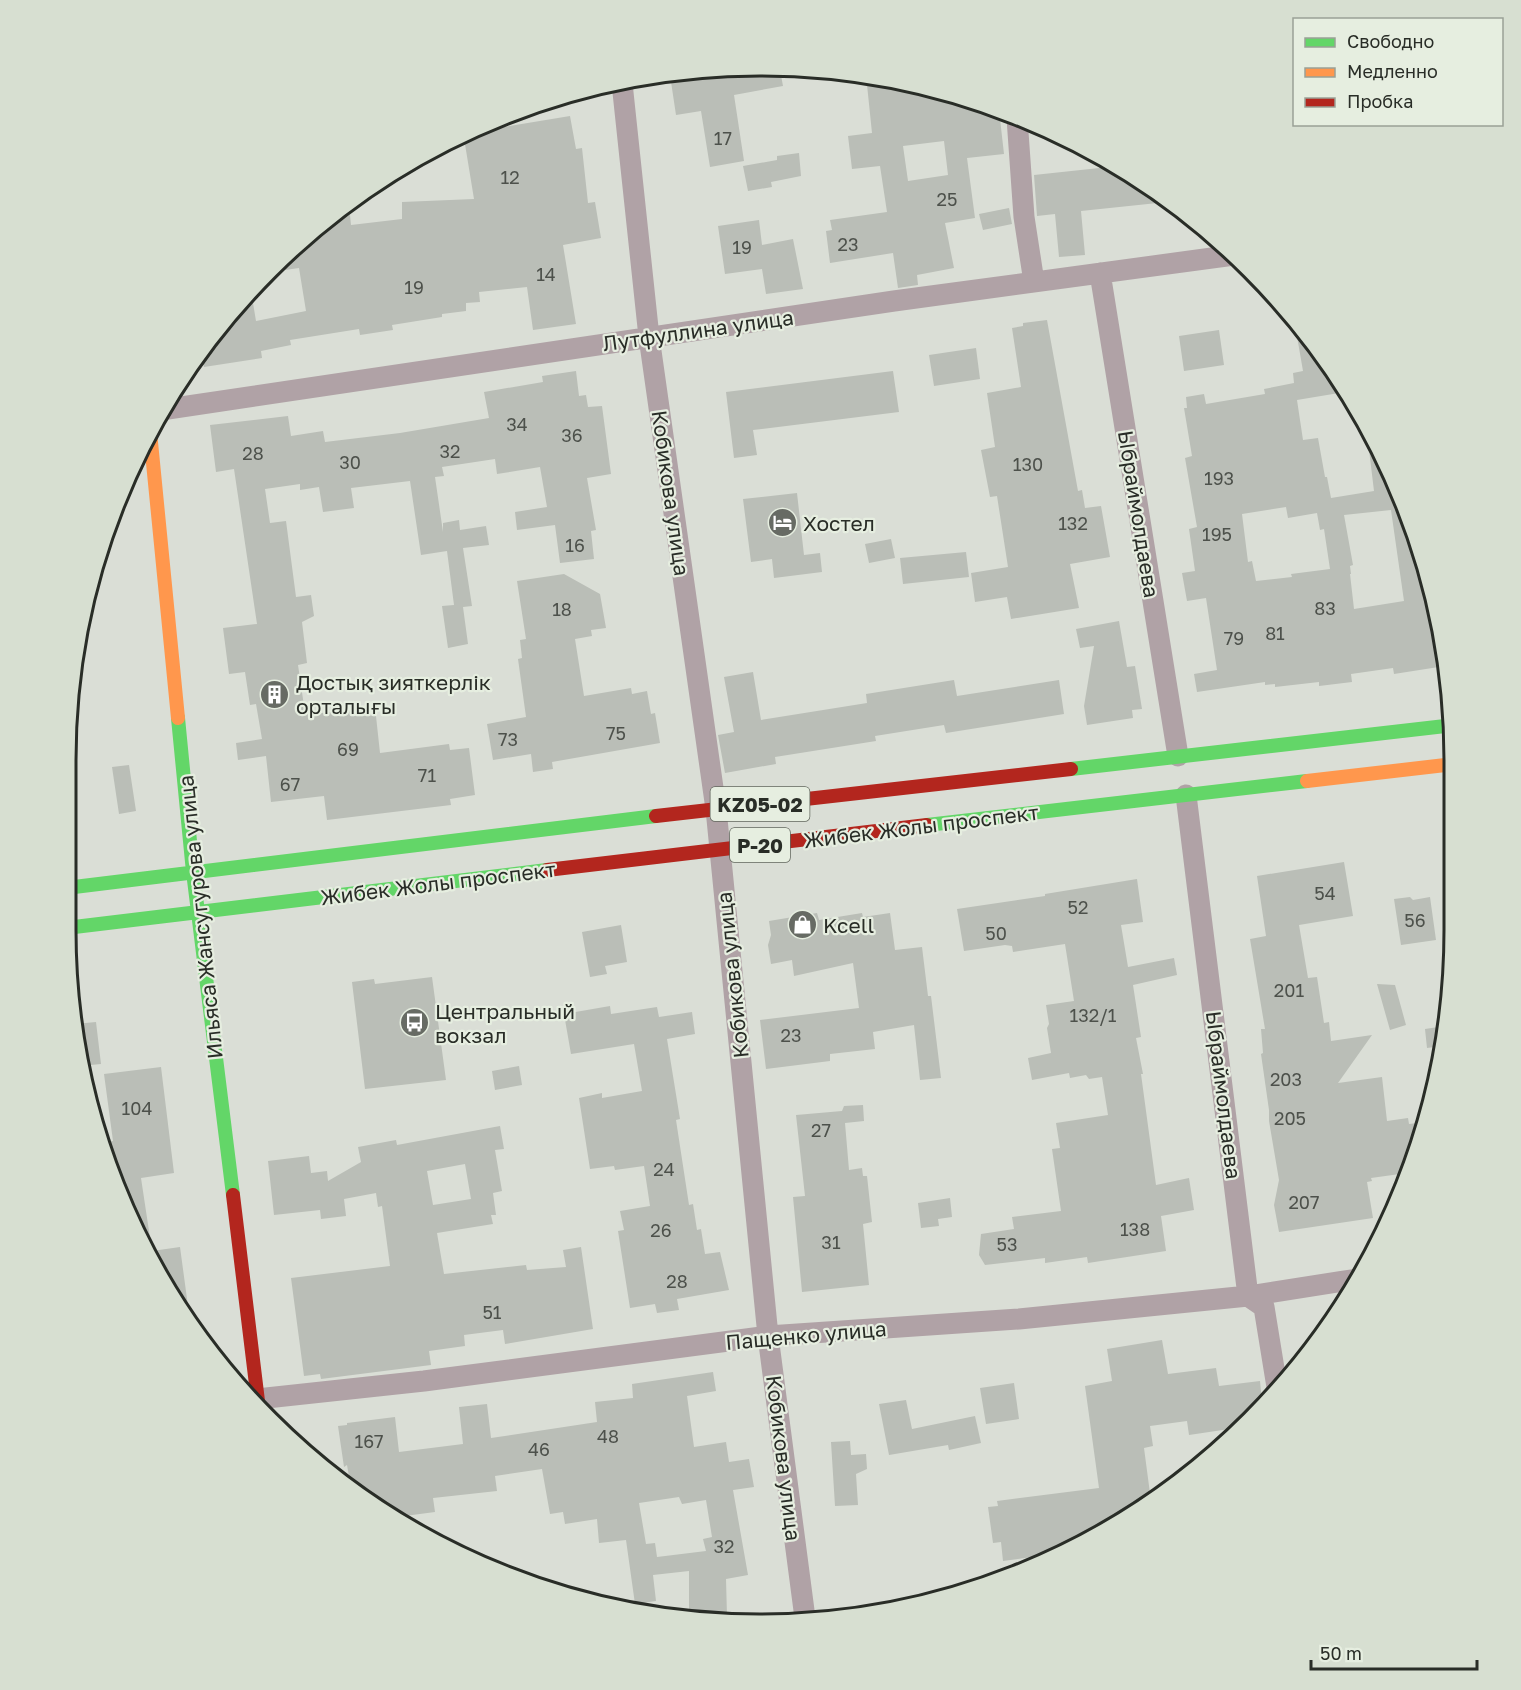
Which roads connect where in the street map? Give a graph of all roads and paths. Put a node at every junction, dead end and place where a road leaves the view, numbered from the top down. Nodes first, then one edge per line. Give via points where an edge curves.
1 (623, 91) edge
2 (1018, 127) edge
3 (1222, 257) edge
4 (1100, 273) junction
5 (1034, 282) junction
6 (649, 337) junction
7 (174, 408) edge
8 (152, 449) edge
9 (1443, 725) edge
10 (1178, 756) junction
11 (1444, 765) edge
12 (1186, 795) junction
13 (716, 809) junction
14 (719, 849) junction
15 (193, 872) junction
16 (76, 887) edge
17 (198, 912) junction
18 (76, 927) edge
19 (1348, 1280) edge
20 (1248, 1296) junction
21 (768, 1336) junction
22 (1276, 1379) edge
23 (256, 1390) edge
24 (264, 1399) edge
25 (804, 1612) edge

1 - 6 street, Кобикова улица
2 - 5 street via 1024,217
3 - 4 street, Лутфуллина улица
4 - 5 street, Лутфуллина улица
4 - 10 street, Ыбраймолдаева
5 - 6 street, Лутфуллина улица
6 - 7 street, Лутфуллина улица
6 - 13 street, Кобикова улица
8 - 15 main road, Ильяса Жансугурова улица
9 - 10 main road, Жибек Жолы проспект / KZ05-02
10 - 13 main road, Жибек Жолы проспект / KZ05-02
11 - 12 main road, Жибек Жолы проспект / Р-20
12 - 14 main road, Жибек Жолы проспект / Р-20
12 - 20 street, Ыбраймолдаева
13 - 14 street, Кобикова улица
13 - 15 main road, Жибек Жолы проспект / KZ05-02
14 - 17 main road, Жибек Жолы проспект / Р-20
14 - 21 street, Кобикова улица
15 - 16 main road, Жибек Жолы проспект / KZ05-02
15 - 17 main road, Ильяса Жансугурова улица
17 - 18 main road, Жибек Жолы проспект / Р-20
17 - 23 main road, Ильяса Жансугурова улица
19 - 20 street, Пащенко улица
20 - 21 street, Пащенко улица via 1019,1319
20 - 22 street via 1264,1307
21 - 24 street, Пащенко улица
21 - 25 street, Кобикова улица

